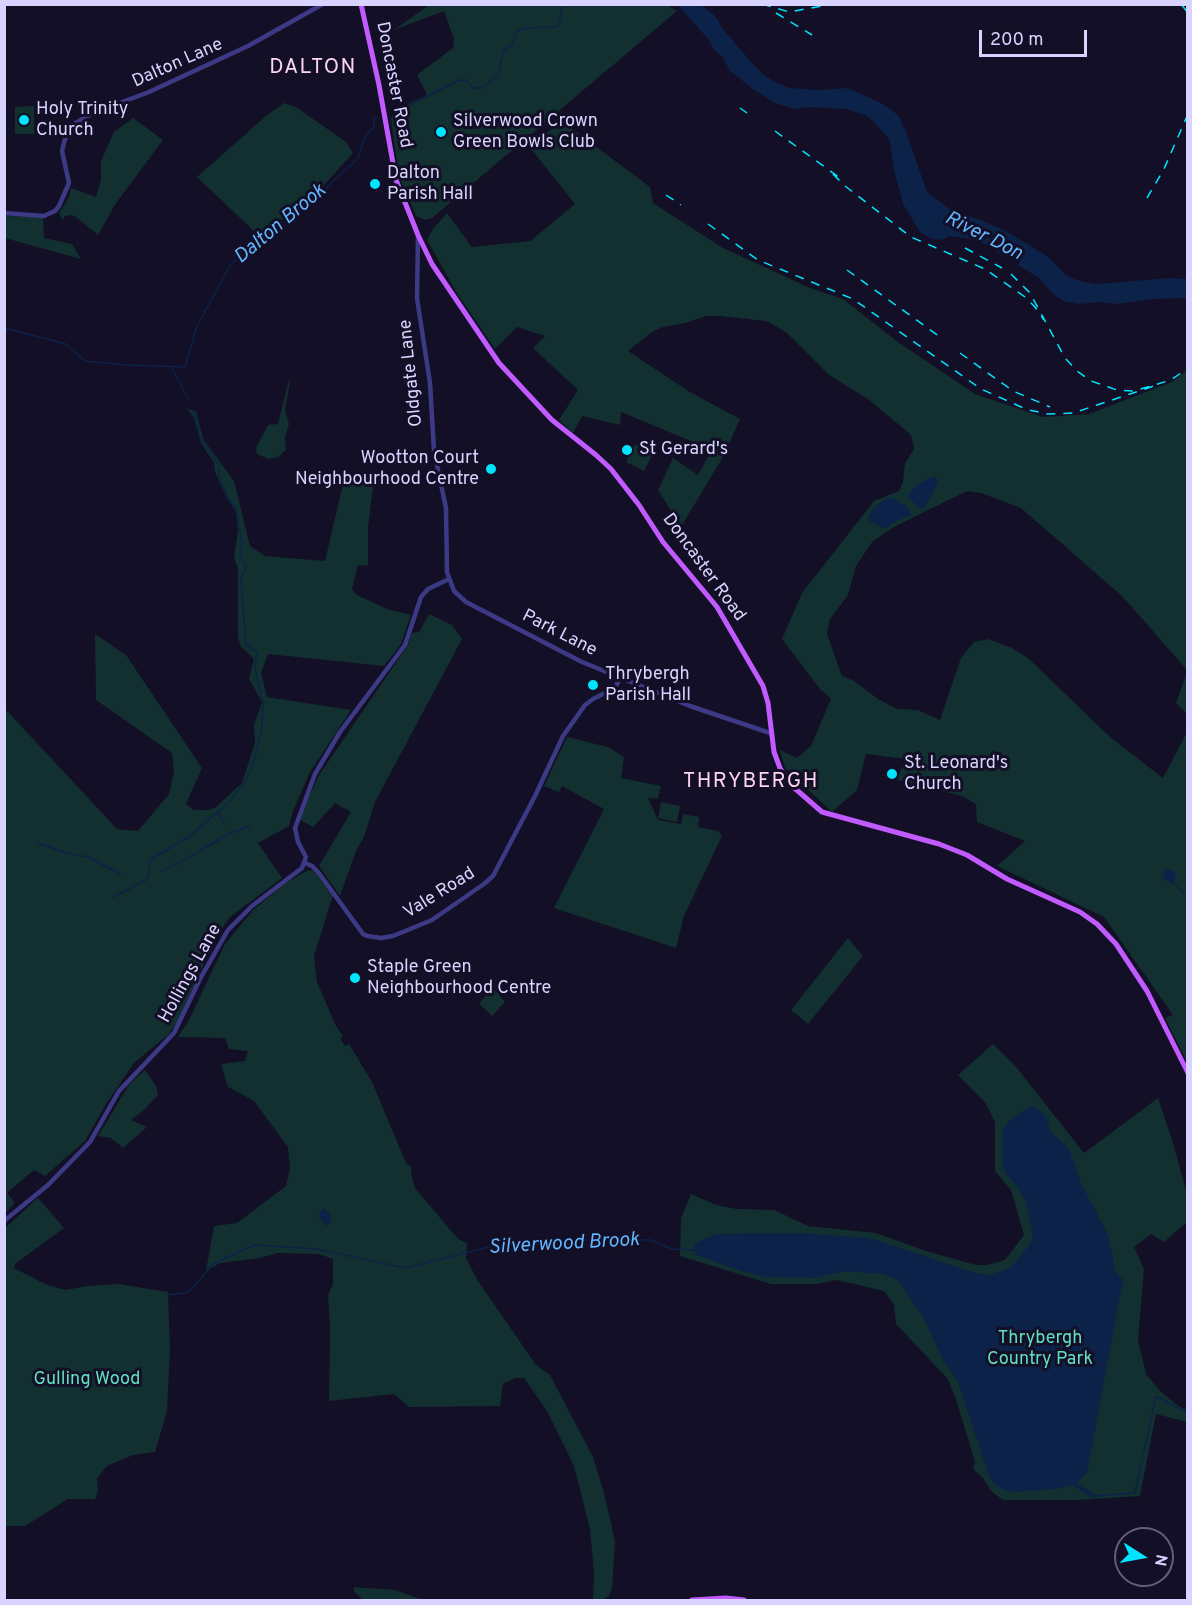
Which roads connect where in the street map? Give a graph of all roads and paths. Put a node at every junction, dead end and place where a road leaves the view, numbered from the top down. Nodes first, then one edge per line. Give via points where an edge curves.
1 (323, 4) edge
2 (361, 4) edge
3 (4, 213) edge
4 (418, 235) junction
5 (449, 579) junction
6 (620, 678) junction
7 (770, 733) junction
8 (305, 863) junction
9 (1188, 1073) edge
10 (4, 1221) edge
11 (692, 1600) edge
12 (744, 1600) edge

1 - 3 street, Dalton Lane via 248,46 74,124 62,151 69,183 60,206 44,216
2 - 4 main road, Doncaster Road via 396,180
4 - 5 street, Oldgate Lane via 417,298 430,383 434,451 446,508
4 - 7 main road, Doncaster Road via 432,264 487,347 533,401 611,469 663,542 717,607 763,686
5 - 6 street, Park Lane via 454,591 466,602
5 - 8 street via 421,597 405,645 340,732 315,774 294,828
6 - 7 street, Park Lane
6 - 8 street, Vale Road via 615,688 585,705 563,736 493,876 432,920 387,938 367,936 318,872
7 - 9 main road, Doncaster Road via 785,777 822,812 953,849 1097,924 1116,944 1147,991
8 - 10 street, Hollings Lane via 252,906 223,936 170,1038 119,1090 90,1142 48,1185
11 - 12 main road

